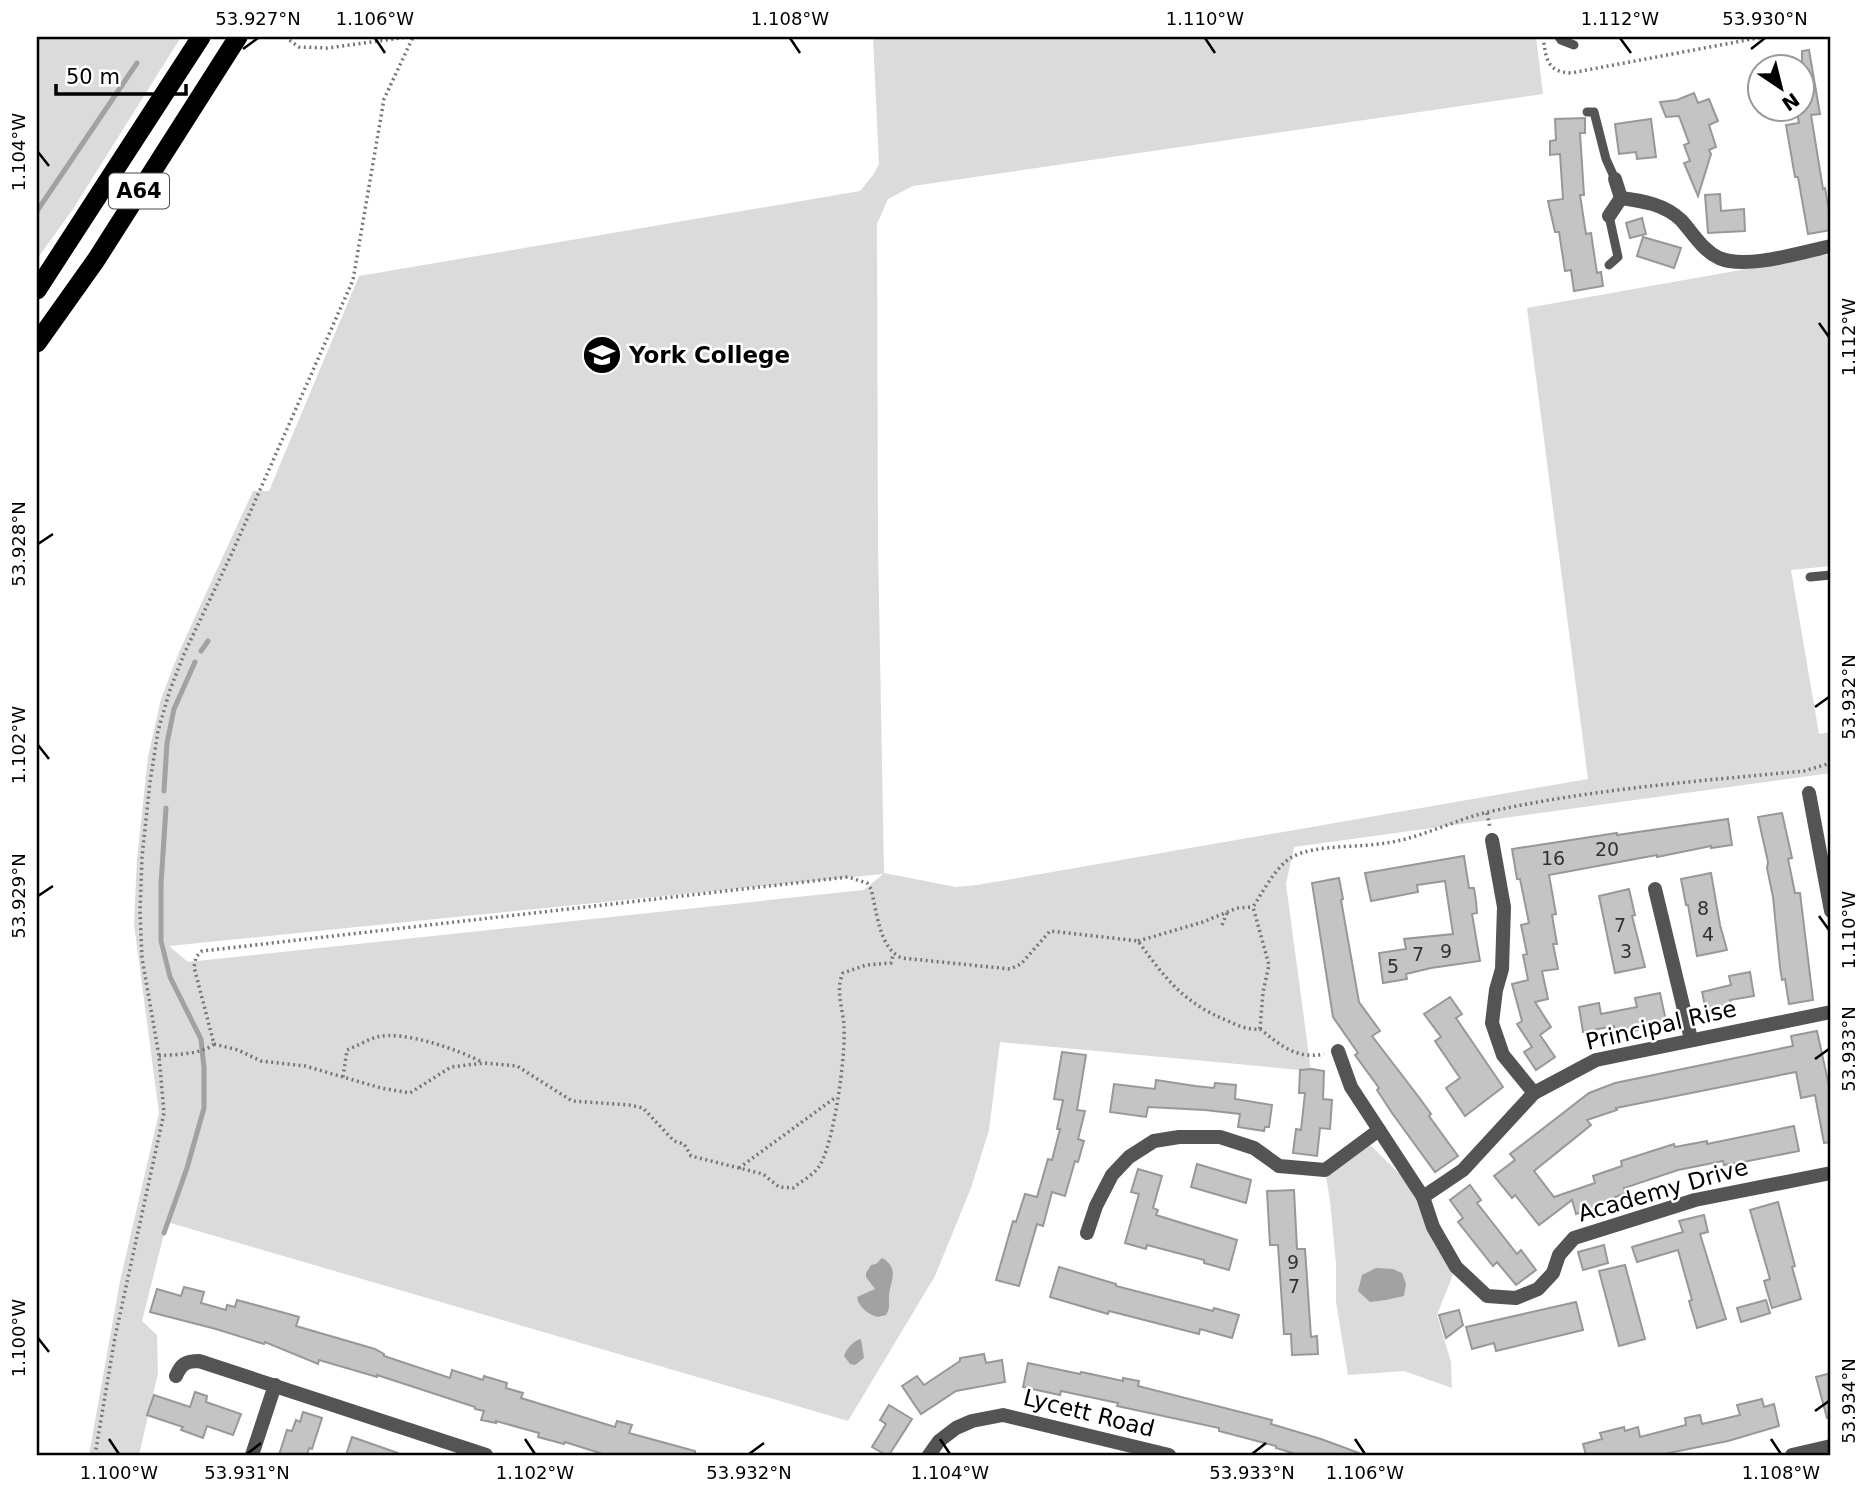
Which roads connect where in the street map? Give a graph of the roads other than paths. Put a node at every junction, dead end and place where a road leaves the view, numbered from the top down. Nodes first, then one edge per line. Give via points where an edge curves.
1 (201, 37) edge
2 (238, 37) edge
3 (1559, 37) edge
4 (1574, 45) dead end
5 (1587, 112) dead end
6 (1615, 179) joint
7 (1621, 198) junction
8 (1609, 216) joint
9 (1831, 246) edge
10 (1609, 265) dead end
11 (37, 290) edge
12 (37, 343) edge
13 (1831, 575) edge
14 (1810, 578) dead end
15 (1809, 793) dead end
16 (1492, 840) dead end
17 (1655, 889) dead end
18 (1831, 911) edge
19 (1831, 1012) edge
20 (1691, 1039) junction
21 (1338, 1051) road end
22 (1534, 1093) junction
23 (1379, 1130) junction
24 (1831, 1173) edge
25 (1423, 1197) junction
26 (1087, 1233) dead end
27 (176, 1376) dead end
28 (275, 1385) junction
29 (1831, 1446) edge
30 (252, 1455) edge
31 (486, 1455) edge
32 (929, 1455) edge
33 (1169, 1455) edge
34 (1792, 1455) edge

1 - 11 highway, A64
2 - 12 highway, A64 via 96,260
3 - 4 lane
5 - 6 lane via 1594,112 1597,118
6 - 7 street
7 - 8 street
7 - 9 street via 1661,206 1682,221 1707,250 1732,261
8 - 10 lane via 1618,257
13 - 14 lane
15 - 18 street
16 - 22 street via 1504,907 1502,969 1492,1023 1503,1055
17 - 20 street
19 - 20 street, Principal Rise
20 - 22 street, Principal Rise via 1595,1060
21 - 23 street via 1351,1087
22 - 25 street, Principal Rise via 1463,1170
23 - 25 street
23 - 26 street via 1325,1170 1279,1166 1254,1149 1220,1137 1154,1141 1112,1175
24 - 25 street, Academy Drive via 1695,1200 1574,1238 1538,1289 1516,1298 1487,1296 1455,1267
27 - 28 street via 188,1361 199,1361
28 - 30 street
28 - 31 street
29 - 34 street
32 - 33 street, Lycett Road via 956,1428 1003,1415

